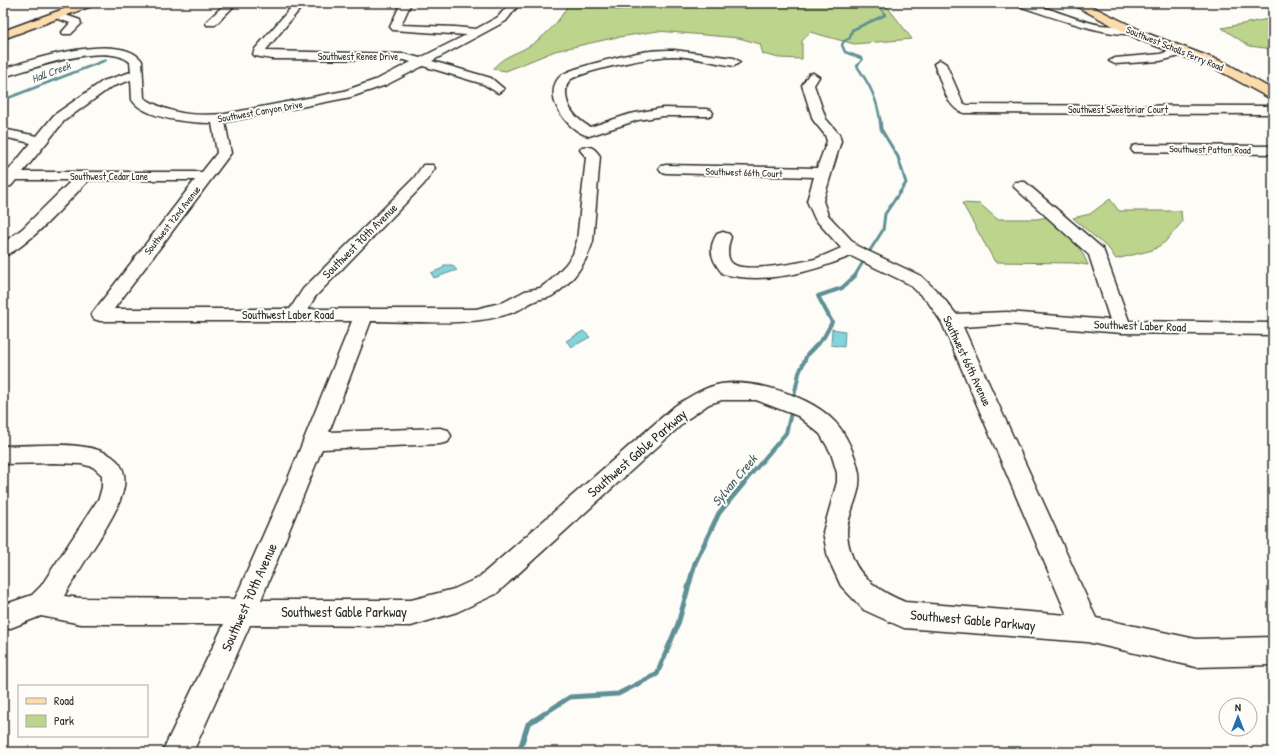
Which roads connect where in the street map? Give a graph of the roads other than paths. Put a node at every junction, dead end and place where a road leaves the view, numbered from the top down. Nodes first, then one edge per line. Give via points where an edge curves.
1 (90, 3) edge
2 (232, 3) edge
3 (300, 3) edge
4 (406, 3) edge
5 (515, 3) edge
6 (1020, 3) edge
7 (1076, 3) edge
8 (57, 15) junction
9 (211, 23) dead end
10 (1131, 30) junction
11 (67, 32) dead end
12 (478, 33) junction
13 (3, 35) edge
14 (1182, 50) junction
15 (422, 61) junction
16 (1115, 61) dead end
17 (734, 62) dead end
18 (940, 64) dead end
19 (3, 73) edge
20 (136, 74) junction
21 (813, 77) dead end
22 (498, 89) dead end
23 (1273, 96) edge
24 (1273, 110) edge
25 (706, 112) dead end
26 (218, 119) junction
27 (589, 132) junction
28 (3, 133) edge
29 (39, 141) junction
30 (1273, 150) edge
31 (1146, 151) dead end
32 (428, 168) dead end
33 (666, 169) dead end
34 (822, 173) junction
35 (85, 176) junction
36 (207, 176) junction
37 (8, 181) edge
38 (1020, 185) dead end
39 (724, 238) dead end
40 (851, 250) junction
41 (3, 251) edge
42 (100, 315) joint
43 (295, 315) junction
44 (364, 315) junction
45 (951, 321) junction
46 (1122, 327) junction
47 (1273, 330) edge
48 (440, 436) dead end
49 (316, 441) junction
50 (3, 454) edge
51 (42, 604) junction
52 (244, 611) junction
53 (3, 618) edge
54 (1087, 629) junction
55 (1273, 651) edge
56 (177, 752) edge

1 - 8 main road
2 - 9 street
3 - 15 street, Southwest Renee Drive via 259,51 260,54 405,56
4 - 12 street via 396,22 397,28
5 - 12 street, Southwest Canyon Drive via 502,19
6 - 10 street via 1099,28
7 - 10 main road, Southwest Scholls Ferry Road
8 - 11 street via 76,22
8 - 13 main road
10 - 14 main road, Southwest Scholls Ferry Road
12 - 15 street, Southwest Canyon Drive
14 - 16 street via 1176,55 1164,58
14 - 23 main road, Southwest Scholls Ferry Road via 1228,69
15 - 22 street, Southwest Renee Drive via 487,80
15 - 26 street, Southwest Canyon Drive via 362,90
17 - 27 street via 657,53 574,74 561,84 561,104 570,120
18 - 24 street, Southwest Sweetbriar Court via 958,105 964,109
19 - 20 street, Southwest Canyon Drive via 60,56 108,51 124,53 135,58
20 - 26 street, Southwest Canyon Drive via 138,100 156,111 174,116
20 - 29 street via 112,81 96,91 59,118
21 - 34 street, Southwest 66th Avenue via 808,85 820,120 832,134 834,141
25 - 27 street via 663,112 635,117
26 - 36 street, Southwest 72nd Avenue via 224,153
27 - 44 street, Southwest Laber Road via 587,150 593,156 585,241 581,254 572,268 557,284 545,293 531,295 510,307 476,315
28 - 29 street
29 - 37 street
30 - 31 street, Southwest Patton Road
32 - 43 street, Southwest 70th Avenue via 419,181 309,293
33 - 34 street, Southwest 66th Court
34 - 40 street, Southwest 66th Avenue via 816,201 822,216
35 - 36 street, Southwest Cedar Lane
35 - 37 street, Southwest Cedar Lane
35 - 41 street via 28,232
36 - 42 street, Southwest 72nd Avenue
38 - 46 street via 1097,253
39 - 40 street via 720,245 721,261 729,270 749,273 781,271 820,263
40 - 45 street, Southwest 66th Avenue via 915,280 934,298
42 - 43 street, Southwest Laber Road
43 - 44 street, Southwest Laber Road
44 - 49 street, Southwest 70th Avenue
45 - 46 street, Southwest Laber Road via 1008,318
45 - 54 street, Southwest 66th Avenue
46 - 47 street, Southwest Laber Road
48 - 49 street
49 - 52 street, Southwest 70th Avenue
50 - 51 street via 74,455 93,458 102,461 111,471 115,481 114,493 108,504 60,581
51 - 52 street, Southwest Gable Parkway via 81,611
51 - 53 street, Southwest Gable Parkway
52 - 54 street, Southwest Gable Parkway via 411,613 457,600 486,586 682,412 713,394 731,391 756,392 804,410 828,428 837,441 848,473 835,532 840,558 850,578 873,601 904,615
52 - 56 street, Southwest 70th Avenue
54 - 55 street, Southwest Gable Parkway via 1196,653

